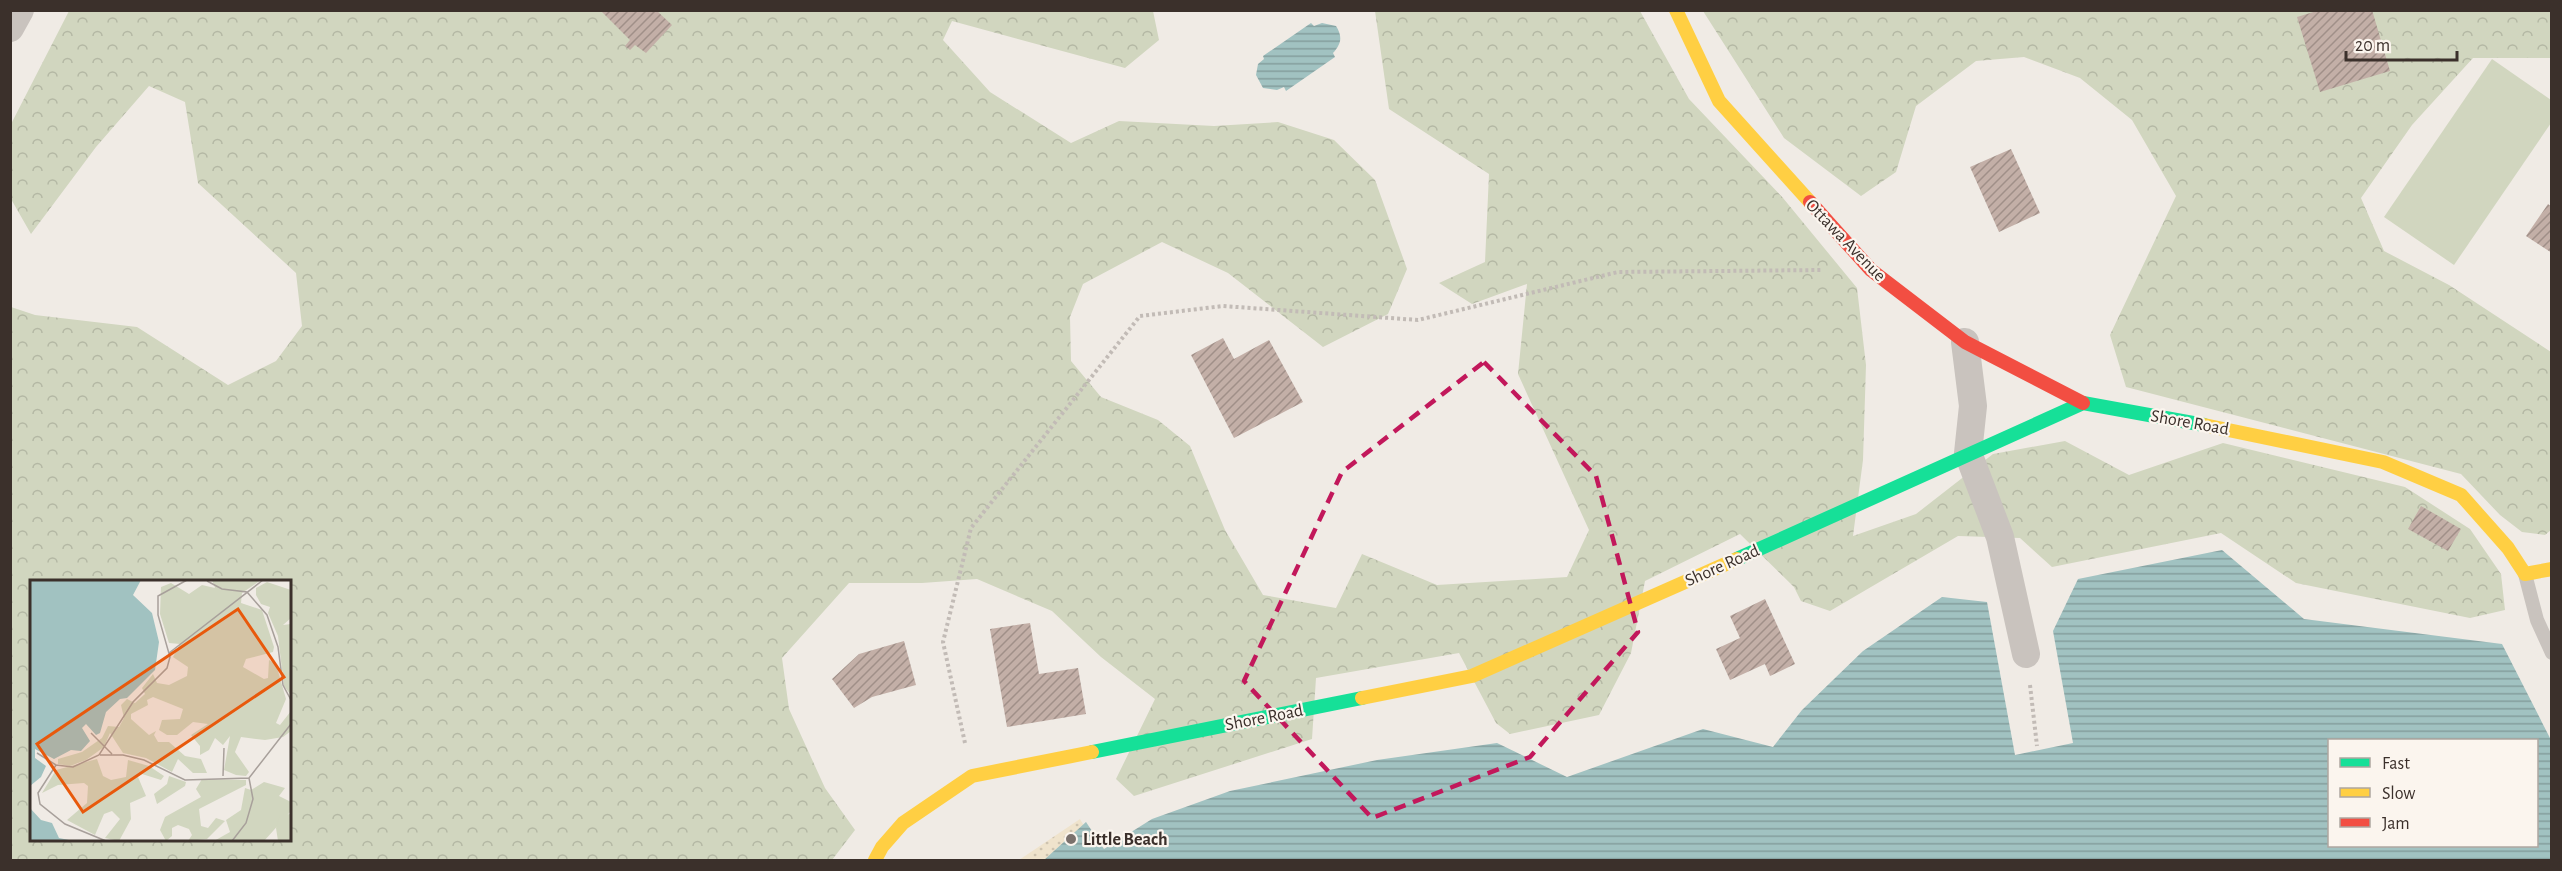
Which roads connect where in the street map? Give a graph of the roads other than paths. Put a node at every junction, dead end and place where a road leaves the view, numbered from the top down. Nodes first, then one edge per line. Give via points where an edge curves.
1 (20, 10) edge
2 (1676, 10) edge
3 (10, 28) edge
4 (1965, 342) junction
5 (2083, 403) junction
6 (1968, 453) junction
7 (2552, 568) edge
8 (2525, 574) junction
9 (2552, 652) edge
10 (2026, 654) road end
11 (875, 861) edge

1 - 3 street
2 - 4 street, Ottawa Avenue via 1719,101 1870,270
4 - 5 street, Ottawa Avenue
4 - 6 street via 1973,406
5 - 6 street, Shore Road
5 - 8 street, Shore Road via 2262,435 2383,462 2461,495 2508,548
6 - 10 street via 2000,537
6 - 11 street, Shore Road via 1472,676 972,776 913,814 878,852
7 - 8 street
8 - 9 lane via 2537,620

